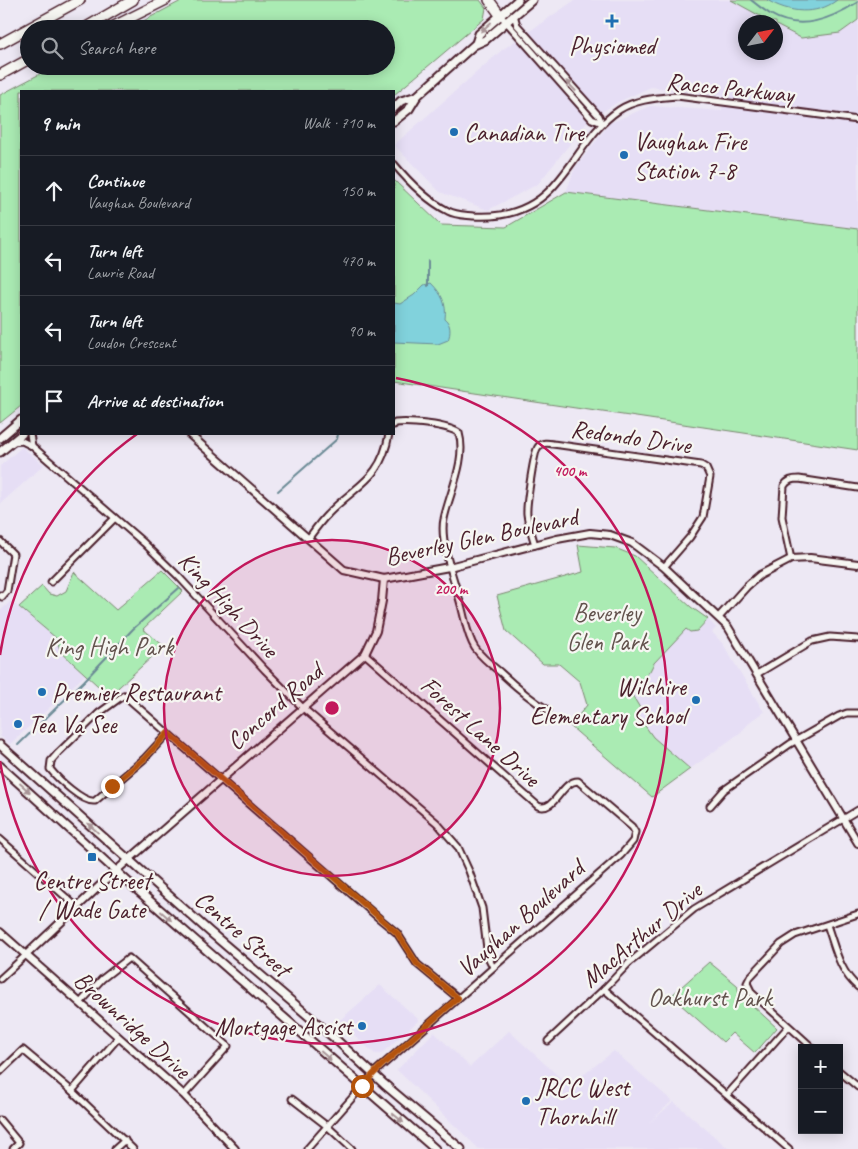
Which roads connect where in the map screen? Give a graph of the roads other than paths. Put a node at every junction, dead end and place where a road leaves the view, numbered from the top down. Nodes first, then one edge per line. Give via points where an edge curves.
1 (80, 0) edge
2 (133, 0) edge
3 (166, 0) edge
4 (489, 0) edge
5 (518, 0) edge
6 (532, 0) edge
7 (514, 15) junction
8 (503, 18) junction
9 (44, 20) edge
10 (99, 20) edge
11 (126, 20) edge
12 (20, 33) edge
13 (0, 44) edge
14 (20, 64) edge
15 (0, 75) edge
16 (418, 96) junction
17 (395, 107) edge
18 (395, 120) edge
19 (858, 120) edge
20 (602, 124) junction
21 (395, 165) edge
22 (20, 421) edge
23 (395, 423) edge
24 (21, 435) edge
25 (30, 435) edge
26 (191, 435) edge
27 (389, 435) edge
28 (0, 438) edge
29 (12, 442) junction
30 (32, 446) junction
31 (0, 452) edge
32 (858, 488) edge
33 (115, 518) junction
34 (308, 539) junction
35 (0, 540) edge
36 (535, 544) junction
37 (791, 559) junction
38 (858, 564) edge
39 (449, 567) junction
40 (664, 567) junction
41 (384, 579) junction
42 (51, 582) dead end
43 (0, 595) edge
44 (719, 617) junction
45 (858, 639) edge
46 (365, 654) junction
47 (757, 674) junction
48 (304, 708) junction
49 (548, 710) dead end
50 (858, 713) edge
51 (168, 733) junction
52 (797, 740) junction
53 (0, 745) edge
54 (0, 766) edge
55 (220, 780) junction
56 (710, 806) dead end
57 (858, 810) edge
58 (844, 819) junction
59 (635, 837) joint
60 (0, 839) edge
61 (858, 843) edge
62 (130, 861) junction
63 (116, 872) junction
64 (76, 907) junction
65 (858, 914) edge
66 (827, 925) junction
67 (0, 932) edge
68 (26, 955) junction
69 (492, 967) junction
70 (0, 979) edge
71 (858, 987) edge
72 (604, 989) junction
73 (458, 998) junction
74 (80, 1003) junction
75 (788, 1027) junction
76 (118, 1038) junction
77 (548, 1041) dead end
78 (808, 1044) edge
79 (0, 1072) edge
80 (373, 1073) junction
81 (843, 1074) edge
82 (362, 1086) junction
83 (858, 1087) edge
84 (72, 1090) junction
85 (184, 1095) junction
86 (727, 1095) junction
87 (292, 1099) dead end
88 (0, 1120) edge
89 (327, 1126) junction
90 (125, 1140) junction
91 (13, 1149) edge
92 (115, 1149) edge
93 (133, 1149) edge
94 (235, 1149) edge
95 (307, 1149) edge
96 (352, 1149) edge
97 (435, 1149) edge
98 (460, 1149) edge
99 (789, 1149) edge

1 - 9 highway
2 - 10 highway
3 - 11 highway
4 - 8 highway
5 - 8 main road
6 - 7 main road
7 - 8 main road
20 -> 7 street via 598,115 517,25
8 - 16 main road via 479,34 476,43
8 - 20 street via 592,119
12 - 13 highway
14 - 15 highway
16 - 17 main road via 401,101
16 - 18 main road
19 - 20 street, Racco Parkway via 677,96 650,98 631,104
20 - 21 street, Racco Parkway via 549,191 512,213 490,217 449,212 427,197
22 - 28 main road
23 - 39 street via 447,428 459,433 456,480 443,528
24 - 29 main road
25 - 30 street
26 - 34 street, Beverley Glen Boulevard
27 - 34 street via 376,471 328,514
29 - 30 street, King High Drive
29 - 31 main road
30 - 33 street, King High Drive
32 - 37 street via 799,479 787,482 782,517
33 - 42 street
33 - 48 street, King High Drive via 178,576
34 - 41 street, Beverley Glen Boulevard via 344,570
35 - 43 street via 13,554 7,591 2,597
36 - 39 street, Beverley Glen Boulevard
36 - 40 street, Beverley Glen Boulevard via 590,533 610,535 632,543
36 - 40 street, Redondo Drive via 527,512 536,451 540,445 545,443 701,465 710,477 703,517
37 - 38 street
37 - 44 street via 746,586
39 - 41 street, Beverley Glen Boulevard
39 - 49 street via 475,648 530,699
40 - 44 street, Beverley Glen Boulevard
41 - 46 street, Concord Road via 376,631
44 - 47 street, Beverley Glen Boulevard via 731,630
45 - 47 street via 830,637 812,641
46 - 48 street, Concord Road
46 - 59 street, Forest Lane Drive via 538,806 548,806 566,786 578,781 632,827
47 - 52 street, Beverley Glen Boulevard
48 - 55 street, Concord Road
48 - 69 street, King High Drive via 437,823 458,847 482,908
50 - 52 street via 839,716
51 - 51 street via 100,798 90,802 81,798 52,771 51,761 99,713 124,695
51 - 55 street
52 - 56 street via 724,790
52 - 58 street, Beverley Glen Boulevard
62 -> 53 main road, Centre Street
54 -> 63 main road, Centre Street
55 - 62 street, Concord Road
55 - 73 street via 397,933 417,964
57 - 58 street, MacArthur Drive
58 - 61 street, Beverley Glen Boulevard
58 - 72 street, MacArthur Drive via 694,909 629,963
59 - 69 street, Vaughan Boulevard via 621,854
60 - 64 street
62 - 63 street, Concord Road
62 - 80 main road, Centre Street
63 - 64 street, Concord Road
63 -> 82 main road, Centre Street
64 - 68 street, Concord Road
65 - 66 street
66 - 71 street via 839,960
66 - 75 street via 795,935 781,944 747,983 752,994
67 - 68 street, Brownridge Drive
68 - 70 street
68 - 74 street, Brownridge Drive
69 - 73 street, Vaughan Boulevard
72 - 77 street, MacArthur Drive
72 - 86 street
73 - 80 street, Vaughan Boulevard
74 - 76 street, Brownridge Drive
74 - 85 street via 102,979 129,958 228,1046
75 - 78 street
75 - 86 street
76 - 84 street
76 - 85 street, Brownridge Drive
79 - 84 street via 23,1050
80 - 82 street, Vaughan Boulevard
80 - 98 main road, Centre Street
81 - 83 street
82 - 89 street, Vaughan Boulevard
82 -> 97 main road, Centre Street
84 - 90 street
85 - 94 street, Brownridge Drive
86 - 99 street
87 - 89 street
88 - 91 street via 19,1143
89 - 95 street, Vaughan Boulevard
89 - 96 street
90 - 92 street
90 - 93 street

